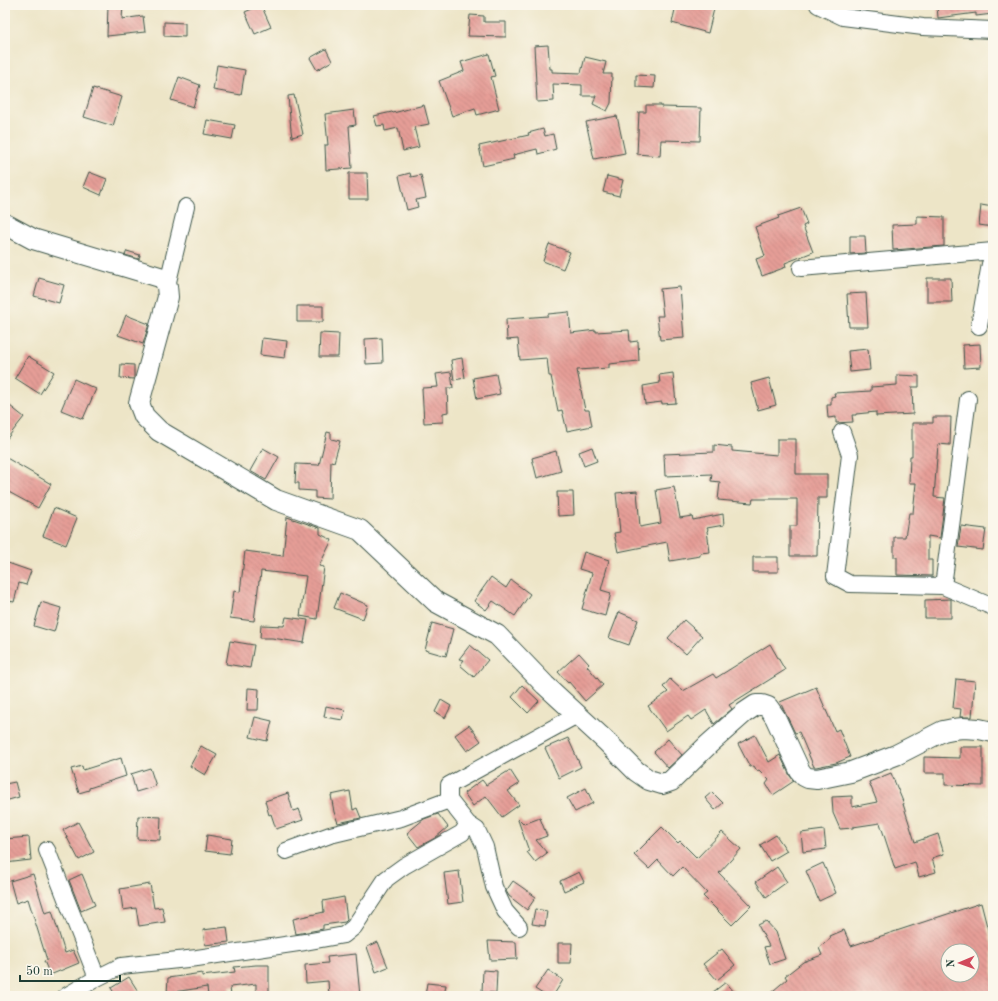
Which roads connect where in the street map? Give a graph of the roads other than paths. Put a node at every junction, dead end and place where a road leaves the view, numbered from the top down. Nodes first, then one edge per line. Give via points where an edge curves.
1 (818, 5) edge
2 (993, 30) edge
3 (186, 207) dead end
4 (5, 224) edge
5 (993, 251) edge
6 (993, 261) edge
7 (801, 268) dead end
8 (167, 286) junction
9 (978, 326) dead end
10 (968, 399) dead end
11 (842, 432) dead end
12 (943, 586) junction
13 (993, 607) edge
14 (577, 715) junction
15 (993, 732) edge
16 (449, 800) junction
17 (468, 824) junction
18 (47, 850) dead end
19 (286, 851) dead end
20 (519, 927) dead end
21 (98, 978) junction
22 (66, 996) edge

1 - 2 street via 843,17 923,27
3 - 8 street
4 - 8 street via 33,239 163,278
5 - 7 street
6 - 9 street via 990,264
8 - 14 street via 168,297 139,403 144,416 159,431 276,500 360,530 436,602 497,635
10 - 12 street
11 - 12 street via 850,455 835,576 850,584
12 - 13 street
14 - 15 street via 636,771 648,780 662,784 671,781 709,744 756,705 768,707 800,771 808,778 817,779 851,772 896,755 943,731 963,728
14 - 16 street via 449,785
16 - 17 street
16 - 19 street via 401,818 330,835
17 - 20 street via 477,830 485,847 494,887 505,911
17 - 21 street via 462,833 404,866 386,880 354,927 344,935 197,958 121,966
18 - 21 street
21 - 22 street

